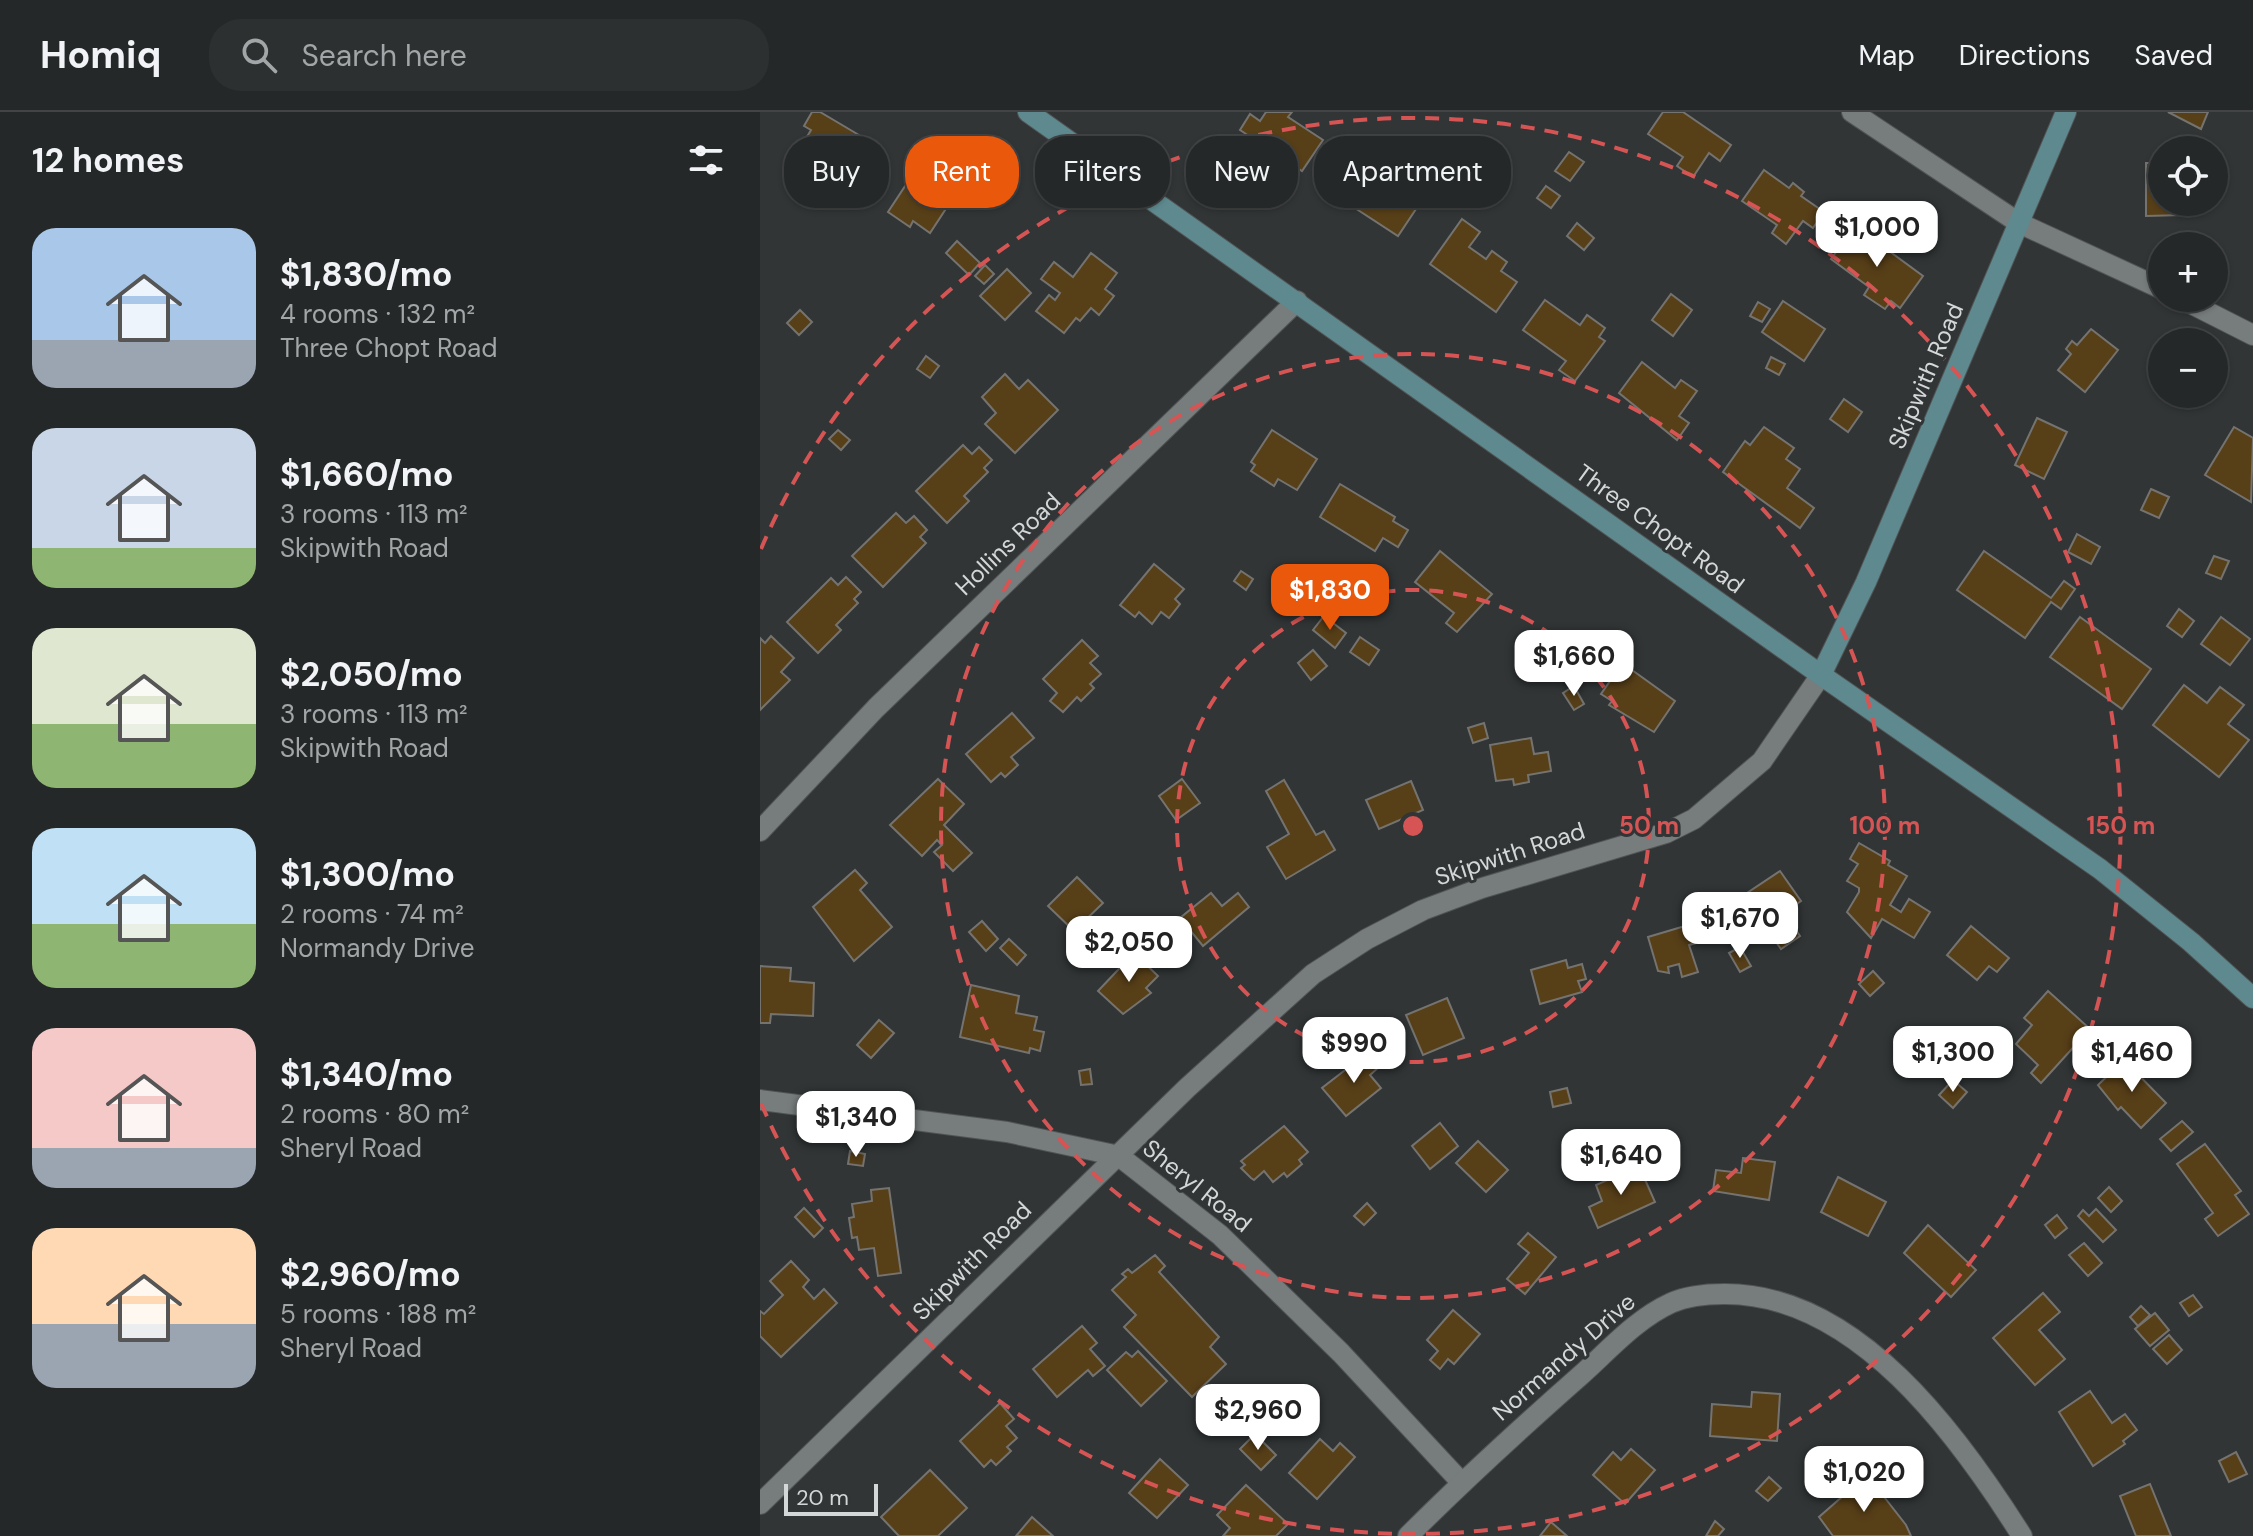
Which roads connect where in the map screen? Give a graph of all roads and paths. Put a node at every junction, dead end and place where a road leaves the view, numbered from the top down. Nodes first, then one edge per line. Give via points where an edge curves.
1 (1028, 112) edge
2 (1852, 112) edge
3 (2066, 112) edge
4 (2019, 223) junction
5 (2148, 283) edge
6 (1297, 301) junction
7 (2208, 312) edge
8 (2253, 335) edge
9 (1821, 675) junction
10 (760, 831) edge
11 (2253, 998) edge
12 (760, 1100) edge
13 (1119, 1156) junction
14 (1462, 1483) junction
15 (760, 1504) edge
16 (1408, 1536) edge
17 (2022, 1536) edge

1 - 6 main road, Three Chopt Road
2 - 4 street
3 - 4 main road, Skipwith Road
4 - 5 street
4 - 9 main road, Skipwith Road
6 - 9 main road, Three Chopt Road
6 - 10 street, Hollins Road via 876,708
7 - 8 street
9 - 11 main road, Three Chopt Road via 2100,869
9 - 13 street, Skipwith Road via 1762,761 1694,819 1666,833 1482,888 1367,939 1313,974
12 - 13 street, Sheryl Road via 1007,1132
13 - 14 street, Sheryl Road via 1220,1235 1341,1353
13 - 15 street, Skipwith Road
14 - 16 street, Normandy Drive
14 - 17 street, Normandy Drive via 1643,1320 1673,1302 1738,1294 1807,1313 1852,1339 1900,1377 1981,1474

